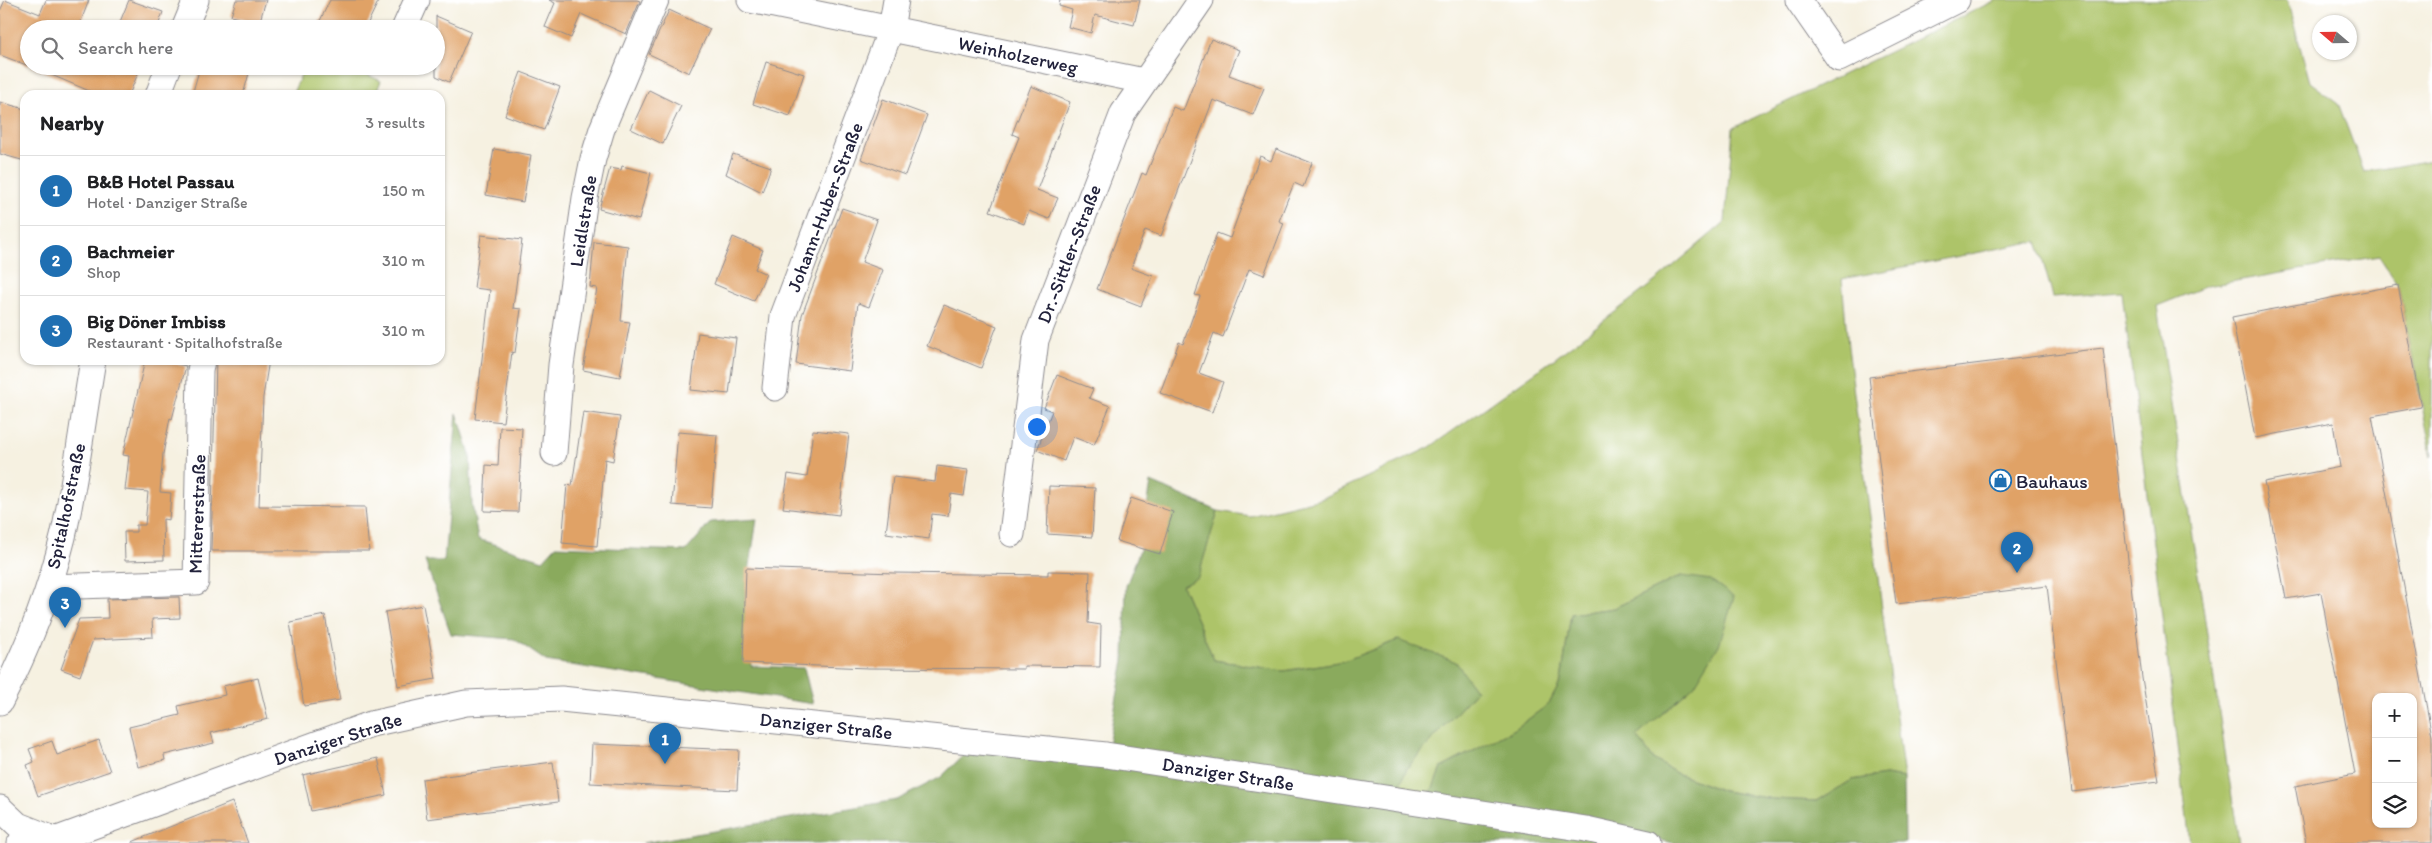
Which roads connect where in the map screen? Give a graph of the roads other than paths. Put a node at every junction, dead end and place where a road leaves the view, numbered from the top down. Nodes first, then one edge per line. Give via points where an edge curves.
1 (196, 0) edge
2 (417, 0) edge
3 (656, 0) edge
4 (750, 0) edge
5 (896, 0) edge
6 (1201, 0) edge
7 (1798, 0) edge
8 (1958, 0) edge
9 (188, 20) edge
10 (408, 20) edge
11 (891, 29) junction
12 (165, 75) edge
13 (1144, 81) junction
14 (160, 90) edge
15 (92, 365) edge
16 (201, 365) edge
17 (775, 388) dead end
18 (554, 453) dead end
19 (1012, 534) dead end
20 (49, 587) junction
21 (17, 668) junction
22 (0, 702) edge
23 (0, 723) edge
24 (0, 808) edge
25 (51, 841) edge
26 (20, 843) edge
27 (1648, 843) edge

1 - 9 street
2 - 10 street
3 - 18 street, Leidlstraße via 602,129 585,198 561,365
4 - 11 street, Weinholzerweg
5 - 11 street
6 - 13 street, Dr.-Sittler-Straße
7 - 8 street via 1839,59
11 - 13 street, Weinholzerweg
11 - 17 street, Johann-Huber-Straße via 783,316
12 - 14 street
13 - 19 street, Dr.-Sittler-Straße via 1124,112 1036,340
15 - 20 street, Spitalhofstraße via 69,509
16 - 20 street, Mittererstraße via 196,582
20 - 21 street, Spitalhofstraße
21 - 22 street, Spitalhofstraße
21 - 23 street
24 - 25 street via 18,825
25 - 26 street, Danziger Straße
25 - 27 street, Danziger Straße via 372,724 466,703 561,699 1106,755 1586,828

